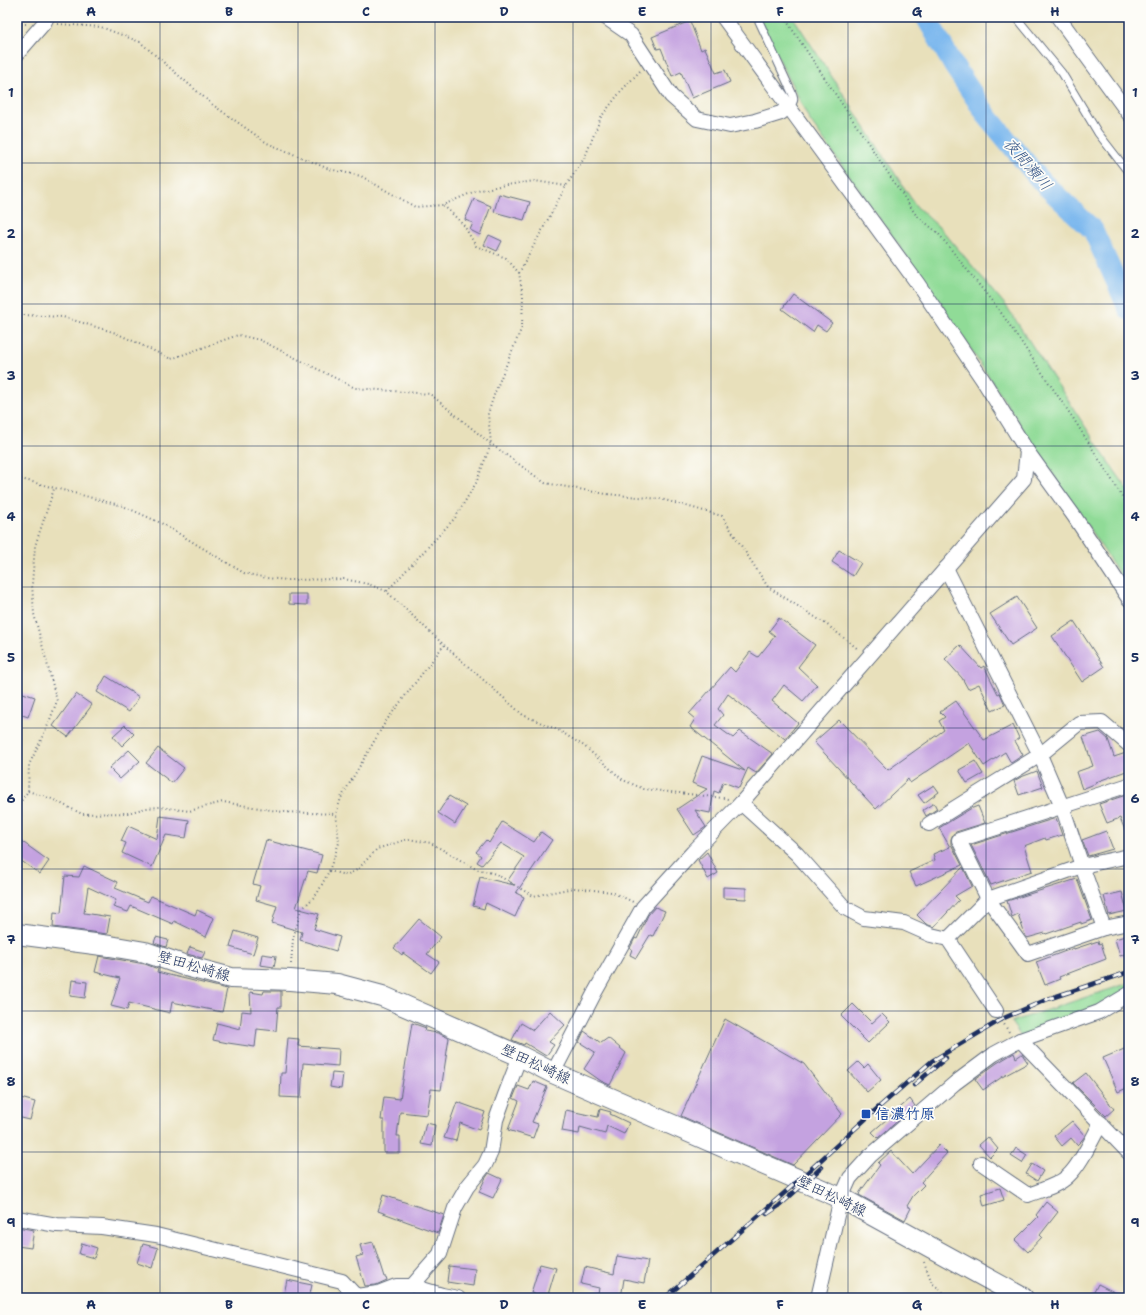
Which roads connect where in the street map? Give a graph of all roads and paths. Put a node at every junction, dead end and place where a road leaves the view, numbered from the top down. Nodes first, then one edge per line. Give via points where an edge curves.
1 (605, 17) edge
2 (723, 17) edge
3 (757, 17) edge
4 (784, 17) edge
5 (1016, 17) edge
6 (1058, 17) edge
7 (45, 20) edge
8 (17, 24) edge
9 (17, 54) edge
10 (649, 61) junction
11 (788, 107) junction
12 (1129, 114) edge
13 (1129, 173) edge
14 (566, 186) junction
15 (443, 205) junction
16 (519, 273) junction
17 (17, 311) edge
18 (491, 444) junction
19 (1027, 452) junction
20 (17, 478) edge
21 (54, 489) junction
22 (1129, 508) edge
23 (946, 568) junction
24 (386, 591) junction
25 (1129, 599) edge
26 (444, 645) junction
27 (870, 657) junction
28 (1129, 745) edge
29 (1040, 755) junction
30 (1129, 785) edge
31 (28, 791) junction
32 (741, 803) junction
33 (1062, 806) junction
34 (17, 807) edge
35 (336, 814) junction
36 (929, 824) dead end
37 (1129, 856) edge
38 (1082, 866) junction
39 (329, 871) junction
40 (988, 899) junction
41 (643, 906) junction
42 (1129, 923) edge
43 (1104, 928) junction
44 (17, 934) edge
45 (948, 939) junction
46 (290, 980) junction
47 (1129, 994) edge
48 (996, 1011) joint
49 (1018, 1041) junction
50 (520, 1056) junction
51 (553, 1073) junction
52 (1101, 1123) junction
53 (1129, 1153) edge
54 (981, 1163) dead end
55 (841, 1198) junction
56 (17, 1218) edge
57 (924, 1261) dead end
58 (412, 1286) junction
59 (355, 1297) edge
60 (458, 1298) edge
61 (818, 1298) edge
62 (950, 1298) edge
63 (1023, 1298) edge

1 - 10 street via 631,35
2 - 11 street
3 - 11 lane via 793,95 793,103
4 - 22 path via 916,215 938,233 1002,314 1073,418
5 - 13 lane via 1062,73 1098,133
6 - 12 street
7 - 8 path
7 - 9 street
7 - 15 path via 101,27 140,42 213,105 268,143 329,169 361,176 415,206
10 - 11 street via 671,96 697,119 730,126 781,113
10 - 14 path via 601,117 585,157
11 - 19 street via 918,284 983,380
14 - 15 path via 535,181 498,186 473,192
14 - 16 path
15 - 16 path via 463,224 476,246 506,258
16 - 18 path via 523,295 522,327 488,414
17 - 18 path via 24,315 63,317 116,333 171,359 238,335 260,340 355,388 430,394
18 - 24 path via 476,484 455,518
18 - 27 path via 545,483 606,494 661,499 722,516 768,587 826,624
19 - 23 street via 1024,479
19 - 25 street via 1074,516
20 - 21 path
21 - 24 path via 123,506 161,523 244,573 288,580 344,579
21 - 31 path via 35,546 32,584 34,614 57,701 29,765
23 - 27 street
23 - 29 street
24 - 26 path
26 - 32 path via 523,715 558,730 584,746 623,780 644,789 723,798
26 - 35 path via 386,721 341,798
27 - 32 street
28 - 29 street via 1102,722 1079,723
29 - 33 street
29 - 36 street
30 - 33 street
31 - 34 path
31 - 35 path via 82,814 128,813 160,807 189,811 223,802 283,812
32 - 41 street
32 - 45 street via 797,854 845,908 864,918 904,923 931,935
33 - 38 street
33 - 40 street via 959,840
35 - 39 path via 339,843
37 - 38 street
38 - 40 street
38 - 43 street
39 - 41 path via 346,875 357,870 377,850 408,839 431,843 476,869 496,874 534,896 574,888 612,892
39 - 46 path via 317,894 301,910 293,939
40 - 43 street via 1028,954
40 - 45 street
41 - 51 street
42 - 43 street
44 - 46 main road, 壁田松崎線 via 145,952 231,978
45 - 48 street
46 - 50 main road, 壁田松崎線 via 337,984 382,996
47 - 49 street via 1099,1012
48 - 49 path
49 - 52 street
49 - 55 street via 994,1054 955,1082 870,1156 850,1178
50 - 51 main road, 壁田松崎線
50 - 58 street via 496,1120 491,1152 485,1165 454,1208 440,1254
51 - 55 main road, 壁田松崎線
52 - 53 street
52 - 54 street via 1086,1152 1068,1177 1028,1195
55 - 61 street
55 - 63 main road, 壁田松崎線
56 - 59 street via 57,1225 102,1227 156,1235 342,1281
57 - 62 path via 932,1283
58 - 59 street via 396,1286 378,1293
58 - 60 street

